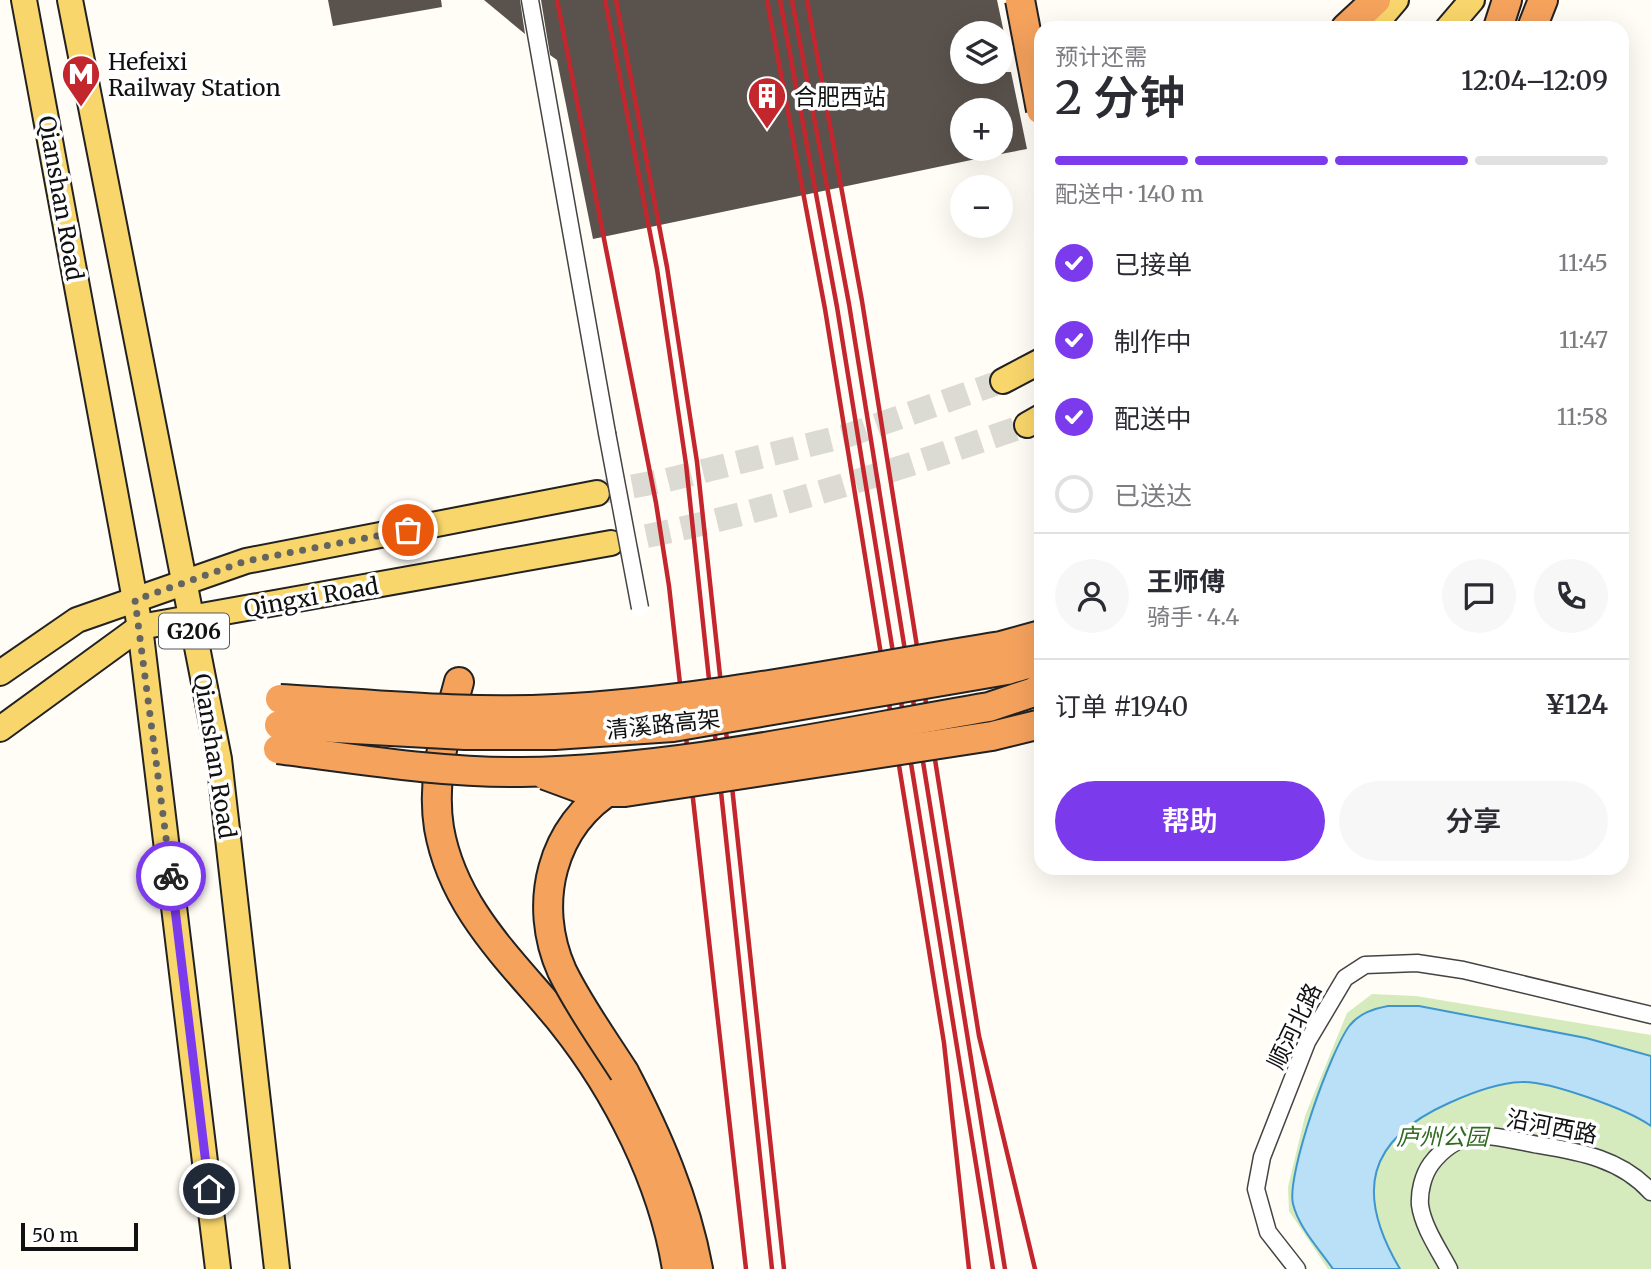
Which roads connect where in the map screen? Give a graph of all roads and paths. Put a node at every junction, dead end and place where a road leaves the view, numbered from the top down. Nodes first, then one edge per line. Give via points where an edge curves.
1 (24, 0) edge
2 (70, 0) edge
3 (530, 0) edge
4 (1376, 0) edge
5 (1382, 0) edge
6 (1396, 0) edge
7 (1472, 0) edge
8 (1507, 0) edge
9 (1545, 0) edge
10 (1354, 21) edge
11 (1365, 21) edge
12 (1378, 21) edge
13 (1454, 21) edge
14 (1500, 21) edge
15 (1535, 21) edge
16 (1543, 21) edge
17 (1026, 31) edge
18 (1026, 31) edge
19 (1029, 46) edge
20 (1034, 73) edge
21 (1034, 364) edge
22 (1003, 381) tunnel mouth
23 (597, 493) tunnel mouth
24 (611, 543) tunnel mouth
25 (184, 583) junction
26 (135, 600) junction
27 (640, 607) dead end
28 (191, 618) junction
29 (140, 627) junction
30 (1034, 637) edge
31 (1034, 662) edge
32 (0, 673) edge
33 (1034, 692) edge
34 (279, 724) junction
35 (1034, 726) edge
36 (0, 729) edge
37 (681, 759) junction
38 (1651, 1015) edge
39 (1651, 1192) edge
40 (218, 1269) edge
41 (278, 1269) edge
42 (677, 1269) edge
43 (698, 1269) edge
44 (1297, 1269) edge
45 (1449, 1269) edge

1 - 26 main road, Qianshan Road / G206
2 - 25 main road, Qianshan Road / G206
3 - 27 street, bridge
4 - 10 highway
5 - 11 highway
6 - 12 main road
7 - 13 main road
8 - 14 highway
9 - 15 highway
9 - 16 highway
17 - 18 highway, bridge via 1020,0 1023,12
19 - 20 highway, bridge
21 - 22 main road
23 - 25 main road, Qingxi Road via 246,561
24 - 28 main road, Qingxi Road
25 - 26 main road, Qingxi Road
25 - 28 main road, Qianshan Road / G206
26 - 29 main road, Qianshan Road / G206
26 - 32 main road, Qingxi Road via 77,620
28 - 29 main road, Qingxi Road
28 - 41 main road, Qianshan Road / G206 via 219,759
29 - 36 main road, Qingxi Road
29 - 40 main road, Qianshan Road / G206
30 - 34 highway, 清溪路高架, bridge via 1001,646 668,698
31 - 34 highway, 清溪路高架, bridge via 673,727 465,735
33 - 37 highway, bridge via 989,707
34 - 37 highway, bridge via 434,767 520,772
35 - 42 highway, bridge via 660,789 591,792 536,772 514,752 471,685 441,746 436,793 447,860 477,921 563,1023 607,1088 650,1177 667,1222
37 - 43 highway, bridge via 612,788 571,827 552,869 548,923 562,971 652,1125 684,1210
38 - 44 street, 顺河北路 via 1418,963 1365,965 1345,978 1307,1042 1262,1157 1256,1189 1268,1232
39 - 45 street, 沿河西路 via 1595,1155 1498,1137 1453,1141 1428,1168 1420,1206

